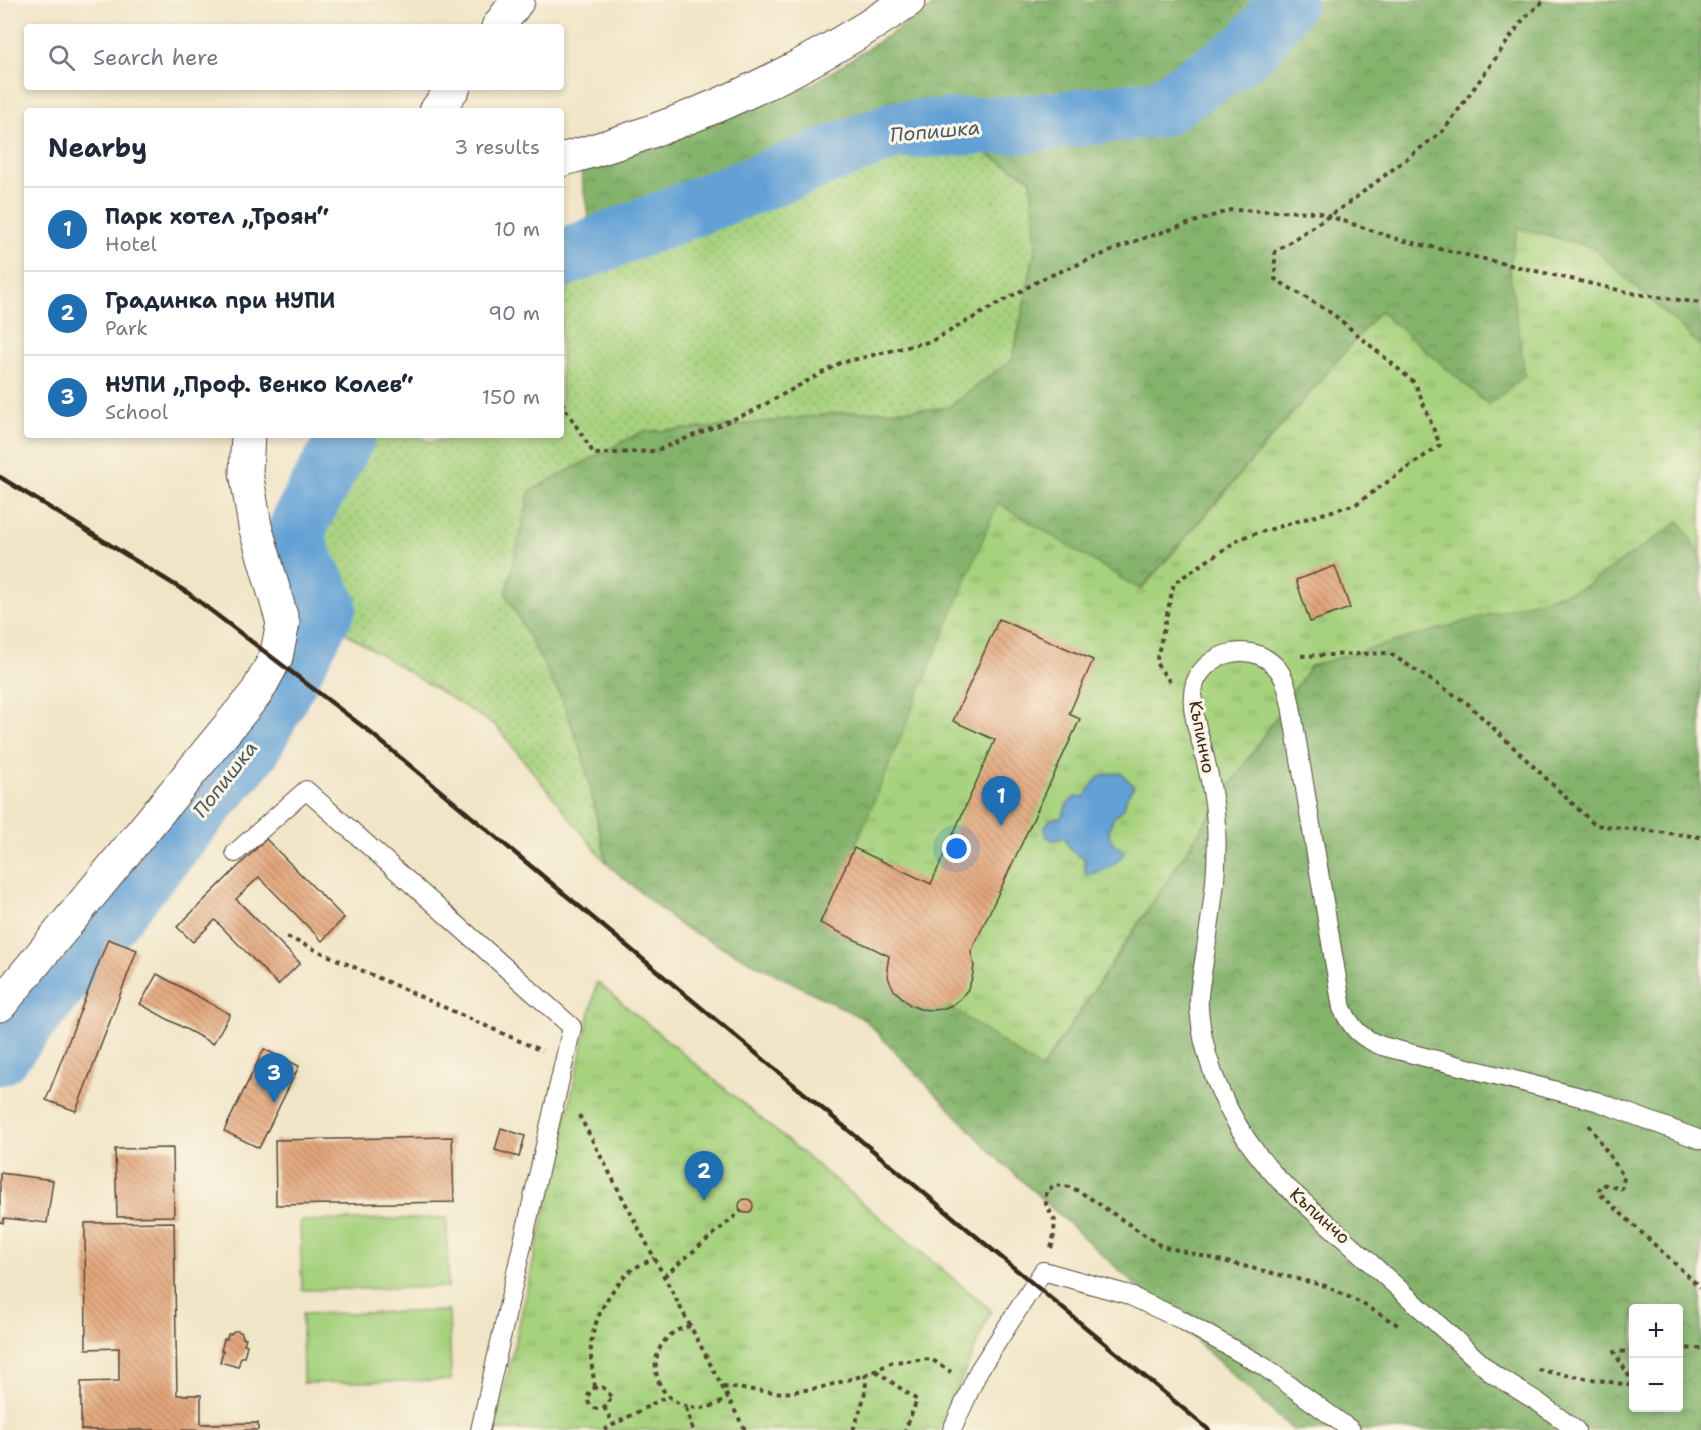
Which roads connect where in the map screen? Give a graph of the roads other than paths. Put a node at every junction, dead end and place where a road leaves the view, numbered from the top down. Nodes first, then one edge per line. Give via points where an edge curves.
1 (518, 0) edge
2 (909, 0) edge
3 (500, 24) edge
4 (452, 90) edge
5 (438, 108) edge
6 (564, 159) edge
7 (248, 438) edge
8 (235, 853) dead end
9 (0, 1005) edge
10 (1701, 1140) edge
11 (480, 1430) edge
12 (952, 1430) edge
13 (1351, 1430) edge
14 (1576, 1430) edge

1 - 3 street
2 - 6 street via 870,27 747,94 632,139
4 - 5 street
7 - 9 street via 246,472 255,526 284,623 276,657 256,692
8 - 11 lane via 306,790 573,1027
10 - 14 lane, Къпинчо via 1596,1101 1382,1046 1359,1034 1342,1008 1291,706 1282,676 1263,657 1238,651 1212,661 1201,671 1192,699 1210,777 1217,846 1216,886 1199,998 1207,1055 1227,1109 1253,1150 1279,1180 1493,1374
12 - 13 lane via 979,1370 1043,1271 1126,1294 1180,1319 1263,1366

